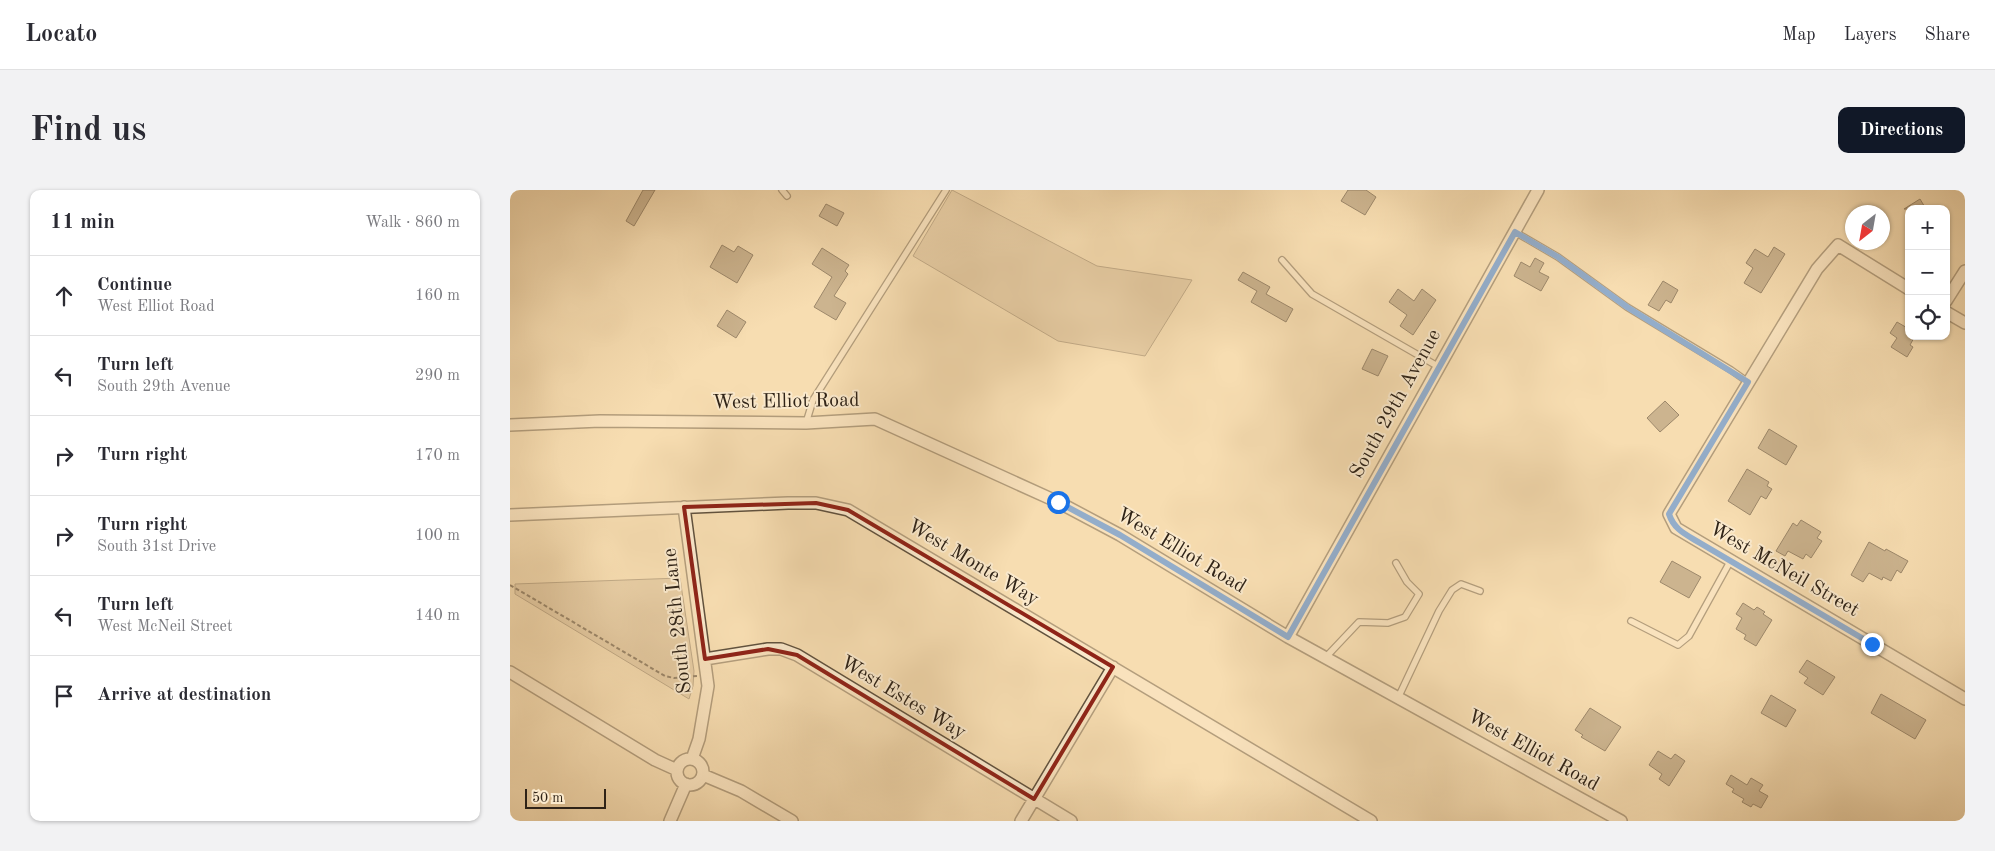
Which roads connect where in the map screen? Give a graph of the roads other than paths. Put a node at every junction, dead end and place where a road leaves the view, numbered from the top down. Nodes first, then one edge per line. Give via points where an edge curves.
1 (782, 190) edge
2 (946, 190) edge
3 (1538, 190) edge
4 (787, 196) dead end
5 (1515, 232) junction
6 (1282, 260) dead end
7 (1965, 271) edge
8 (1905, 286) edge
9 (1949, 295) edge
10 (1950, 314) edge
11 (1965, 322) edge
12 (1439, 367) junction
13 (1748, 382) junction
14 (806, 423) junction
15 (510, 425) edge
16 (684, 507) junction
17 (510, 515) edge
18 (1731, 560) junction
19 (1396, 562) dead end
20 (1480, 591) dead end
21 (1631, 622) dead end
22 (1288, 637) junction
23 (1326, 658) junction
24 (705, 659) junction
25 (1113, 668) junction
26 (510, 672) edge
27 (1398, 698) junction
28 (1965, 699) edge
29 (692, 759) junction
30 (678, 770) junction
31 (702, 775) junction
32 (686, 784) junction
33 (1034, 799) junction
34 (670, 821) edge
35 (792, 821) edge
36 (1022, 821) edge
37 (1071, 821) edge
38 (1371, 821) edge
39 (1621, 821) edge

1 - 4 lane
2 - 14 lane via 813,400
3 - 5 street, South 29th Avenue
5 - 12 street, South 29th Avenue
5 - 13 lane
6 - 12 lane via 1312,294
7 - 9 street
8 - 13 street via 1838,244 1817,269
10 - 11 street
12 - 22 street, South 29th Avenue
13 - 18 street, West McNeil Street via 1669,514 1676,528
14 - 15 street, West Elliot Road via 600,421
14 - 22 street, West Elliot Road via 875,419 1058,502 1111,530
16 - 17 street, West Monte Way
16 - 24 street, South 28th Lane
16 - 25 street, West Monte Way via 816,503 848,510
18 - 21 lane via 1689,636 1678,645
18 - 28 street, West McNeil Street
19 - 23 lane via 1407,582 1419,594 1405,617 1388,624 1359,622
20 - 27 lane via 1461,584 1452,590
22 - 23 street, West Elliot Road
23 - 27 street, West Elliot Road
24 - 29 street, South 28th Lane via 708,686 705,711
24 - 33 street, West Estes Way via 781,648
25 - 33 street
25 - 38 street, West Monte Way
26 - 30 street via 655,760
27 - 39 street, West Elliot Road
29 - 30 street via 684,760
29 - 31 street via 700,763
30 - 32 street
31 - 32 street via 694,784
31 - 35 street via 742,791
32 - 34 street
33 - 36 street
33 - 37 street, West Estes Way

